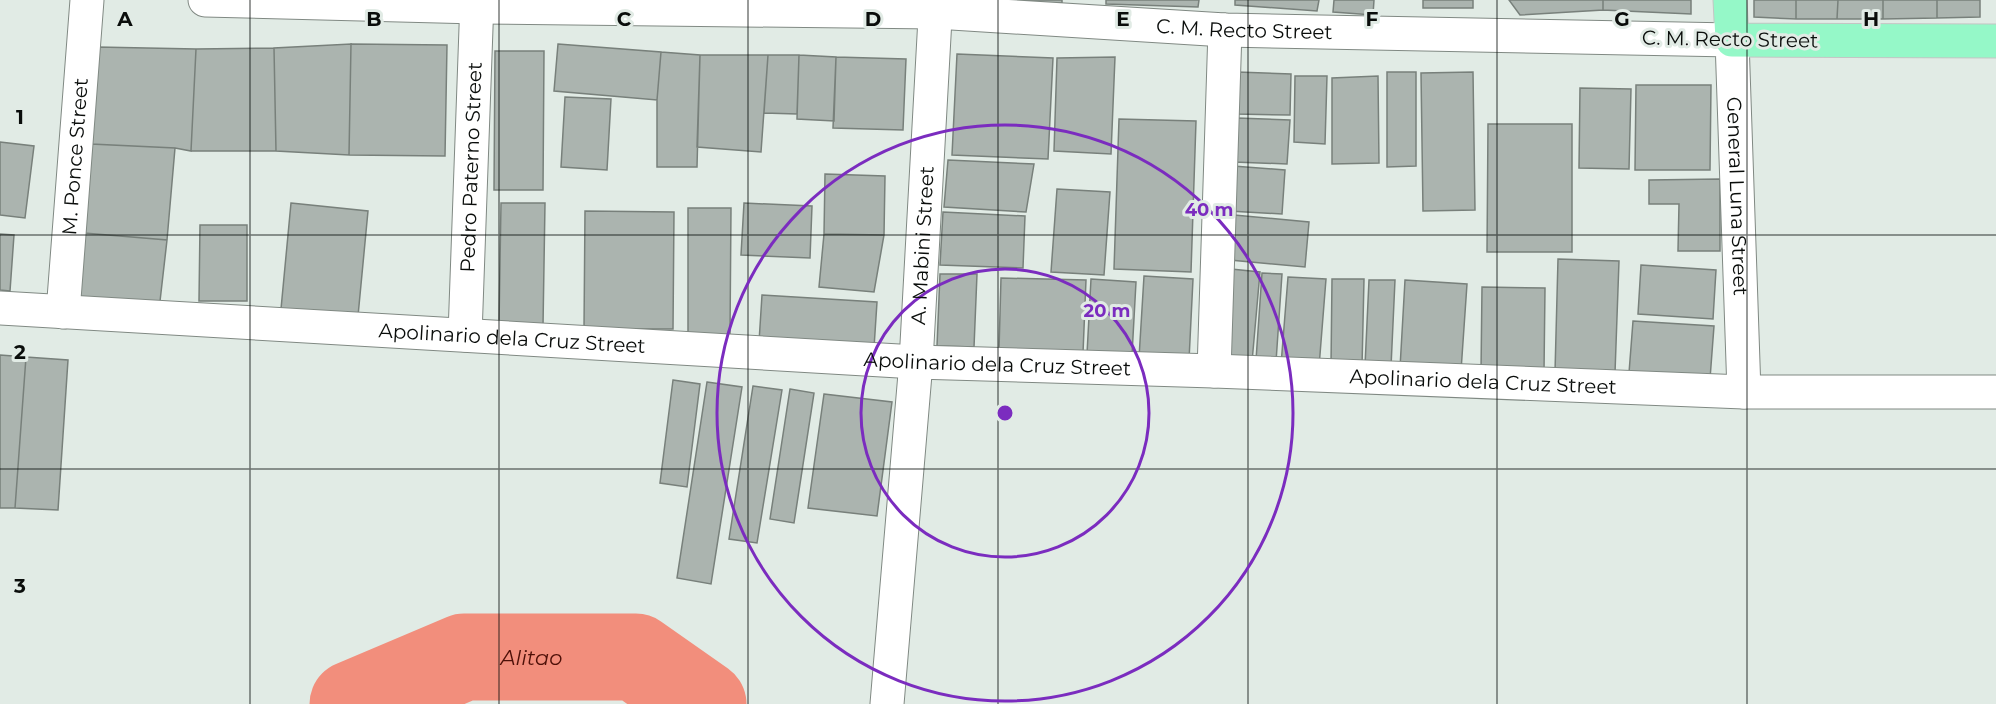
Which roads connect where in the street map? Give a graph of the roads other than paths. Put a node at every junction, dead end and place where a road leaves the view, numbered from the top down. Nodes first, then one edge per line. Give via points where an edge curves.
1 (87, 0) edge
2 (205, 0) edge
3 (1730, 0) edge
4 (477, 4) edge
5 (936, 6) edge
6 (1225, 30) junction
7 (1732, 40) junction
8 (1996, 41) edge
9 (0, 308) edge
10 (63, 312) junction
11 (465, 335) junction
12 (916, 362) junction
13 (1214, 371) junction
14 (1744, 392) junction
15 (1996, 392) edge
16 (887, 704) edge

1 - 10 street, M. Ponce Street
2 - 4 street, C. M. Recto Street
3 - 7 main road, General Luna Street
4 - 5 street, C. M. Recto Street
4 - 11 street, Pedro Paterno Street
5 - 6 street, C. M. Recto Street
5 - 12 street, A. Mabini Street
6 - 7 street, C. M. Recto Street
6 - 13 street
7 - 8 main road, C. M. Recto Street
7 - 14 street, General Luna Street
9 - 10 street, Apolinario dela Cruz Street
10 - 11 street, Apolinario dela Cruz Street
11 - 12 street, Apolinario dela Cruz Street
12 - 13 street, Apolinario dela Cruz Street
12 - 16 street, A. Mabini Street
13 - 14 street, Apolinario dela Cruz Street
14 - 15 street, Apolinario dela Cruz Street

